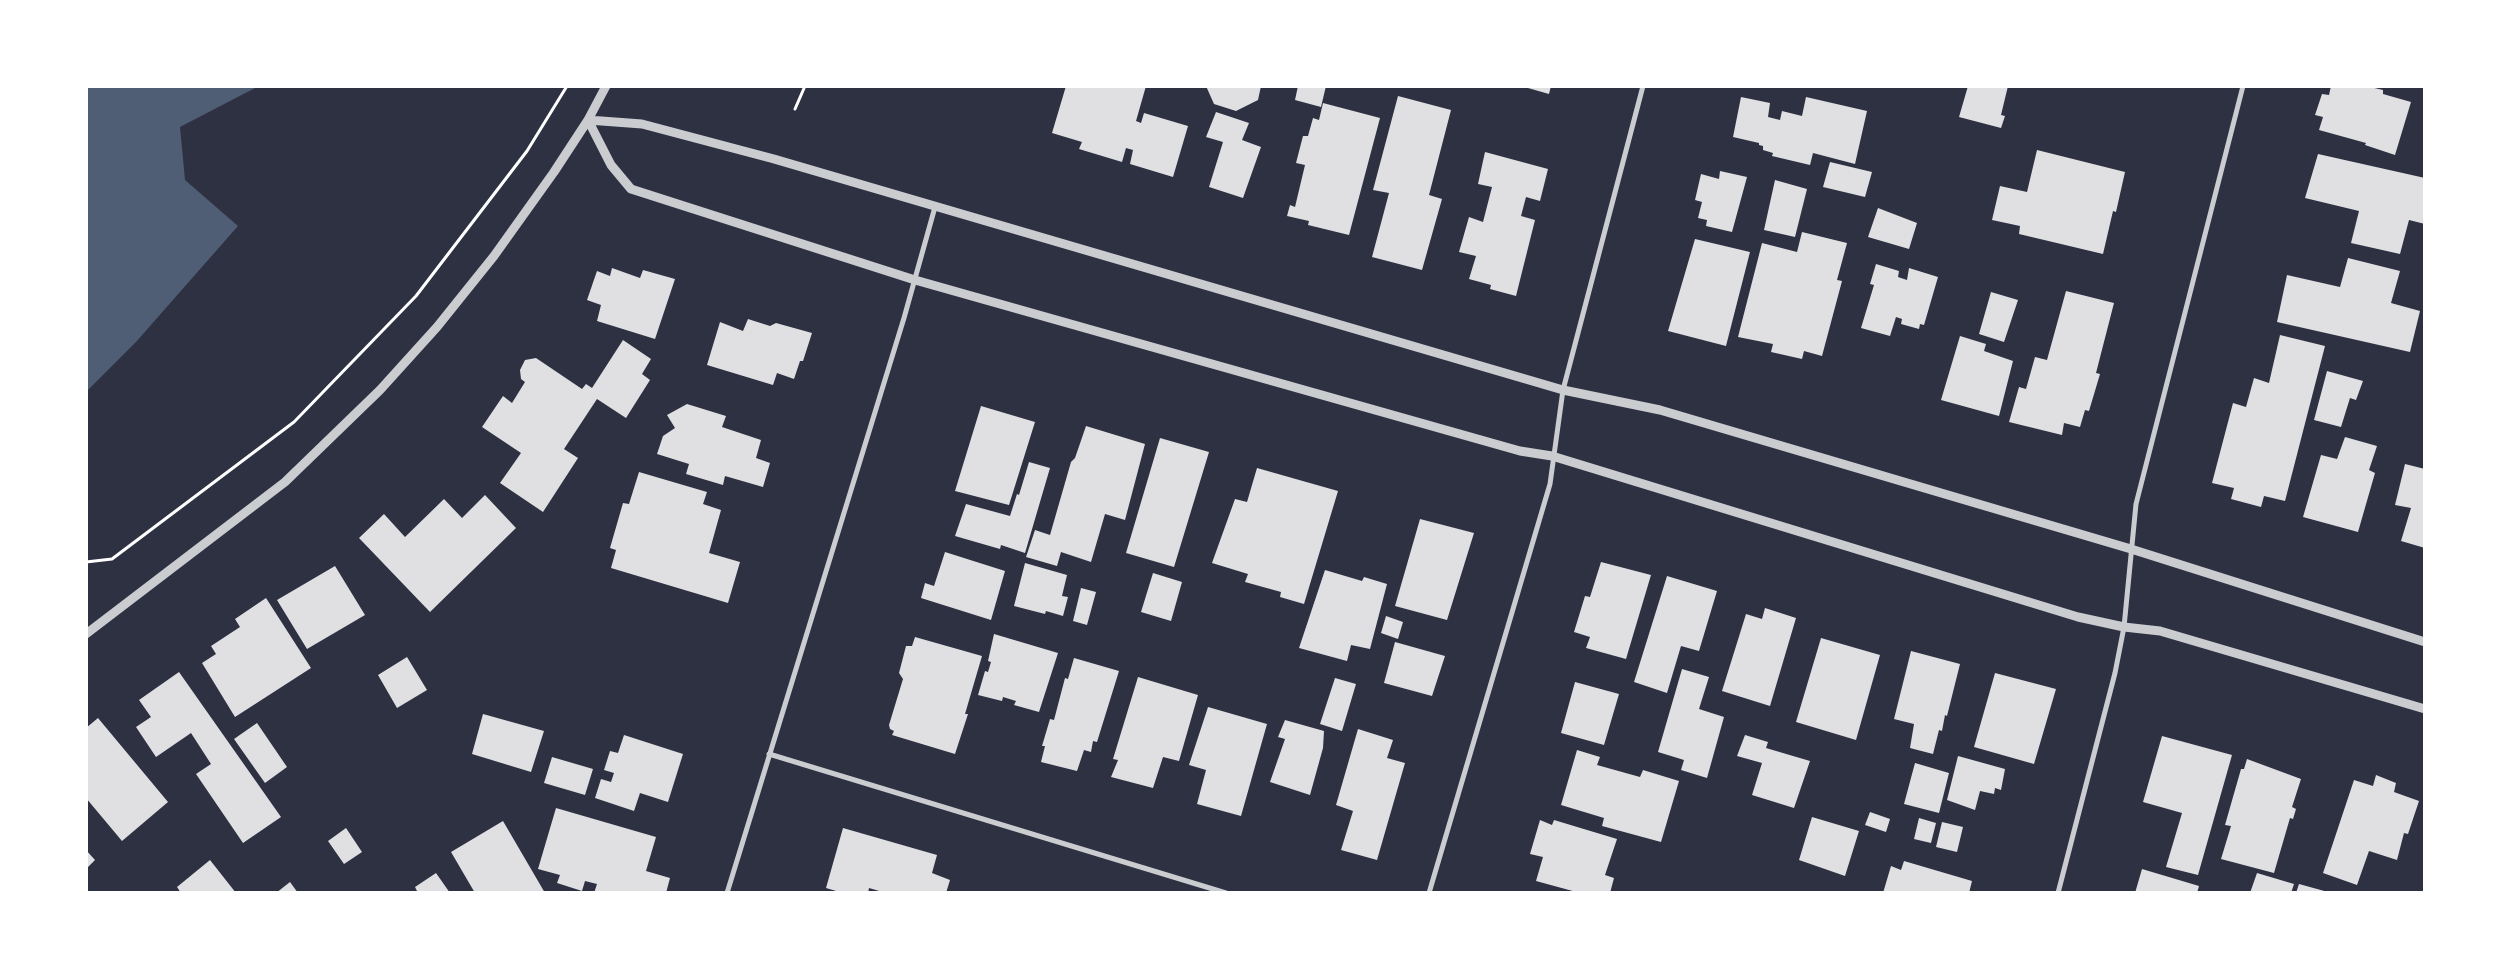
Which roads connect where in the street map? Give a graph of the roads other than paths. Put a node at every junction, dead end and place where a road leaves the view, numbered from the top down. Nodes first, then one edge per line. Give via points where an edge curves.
1 (606, 86) edge
2 (1643, 86) edge
3 (2243, 86) edge
4 (588, 120) junction
5 (935, 207) junction
6 (915, 280) junction
7 (1563, 390) junction
8 (1552, 456) junction
9 (2131, 549) junction
10 (2124, 627) junction
11 (86, 634) edge
12 (2425, 642) edge
13 (2425, 709) edge
14 (769, 754) junction
15 (727, 893) edge
16 (1226, 893) edge
17 (1429, 893) edge
18 (2058, 893) edge

1 - 4 street
2 - 7 street
3 - 9 street via 2136,504
4 - 5 street via 642,124
4 - 6 street via 611,165 631,189
4 - 11 street via 494,256 380,390 285,482
5 - 6 street
5 - 7 street
6 - 8 street via 1510,448
6 - 14 street
7 - 8 street
7 - 9 street via 1660,410
8 - 10 street via 2078,617
8 - 17 street via 1548,491
9 - 10 street
9 - 12 street
10 - 13 street via 2160,631
10 - 18 street
14 - 15 street
14 - 16 street

